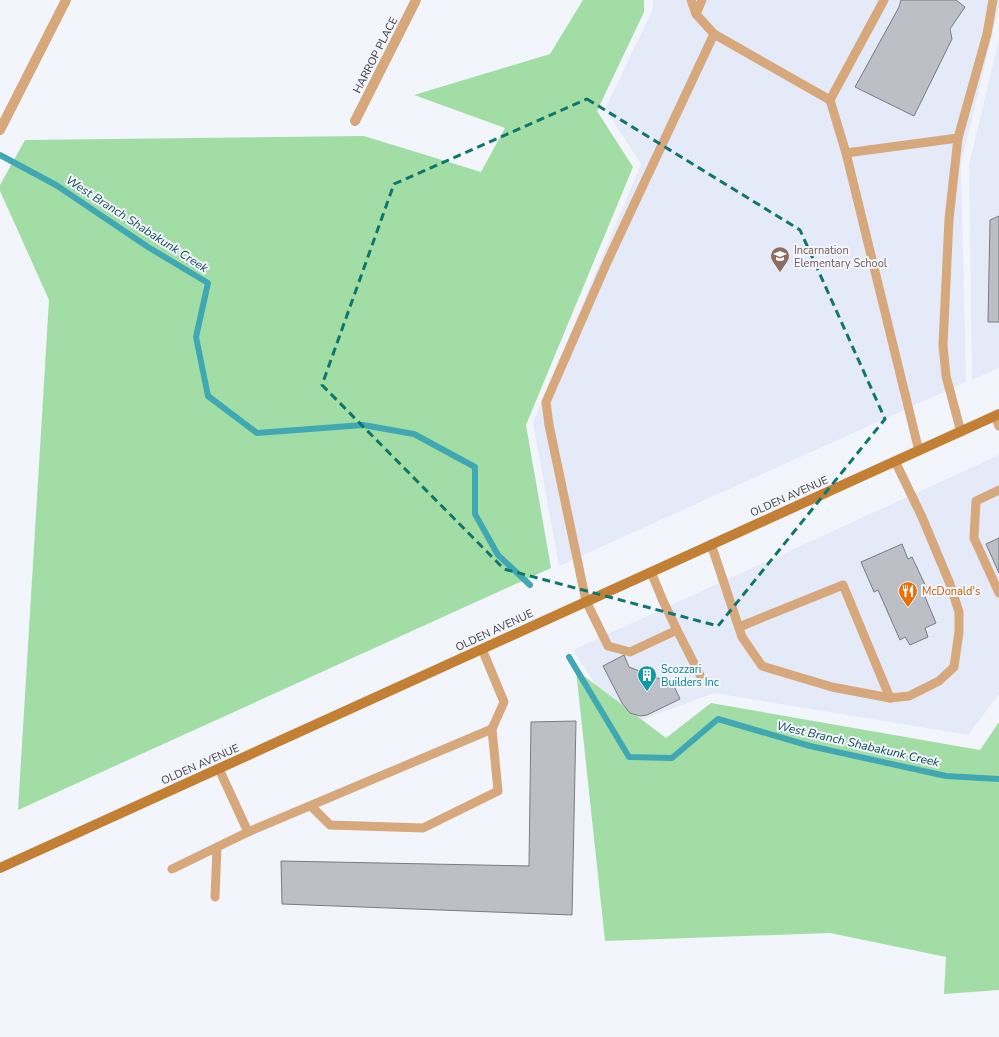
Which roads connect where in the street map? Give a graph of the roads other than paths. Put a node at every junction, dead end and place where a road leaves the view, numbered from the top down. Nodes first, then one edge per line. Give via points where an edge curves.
1 (66, 0) edge
2 (416, 0) edge
3 (691, 0) edge
4 (702, 0) edge
5 (884, 0) edge
6 (993, 0) edge
7 (696, 14) junction
8 (714, 34) junction
9 (830, 100) junction
10 (355, 121) dead end
11 (0, 130) edge
12 (958, 138) junction
13 (846, 154) junction
14 (998, 419) edge
15 (961, 432) junction
16 (919, 451) junction
17 (895, 461) junction
18 (999, 490) edge
19 (711, 544) junction
20 (651, 572) junction
21 (999, 593) edge
22 (586, 601) junction
23 (739, 627) junction
24 (677, 630) junction
25 (482, 649) junction
26 (700, 675) dead end
27 (890, 698) junction
28 (492, 729) junction
29 (219, 769) junction
30 (311, 806) junction
31 (248, 832) junction
32 (218, 847) junction
33 (0, 868) edge
34 (172, 869) dead end
35 (215, 897) dead end

1 - 11 street
2 - 10 street, HARROP PLACE
3 - 7 lane
4 - 7 lane
5 - 9 lane
6 - 12 lane via 987,34
7 - 8 lane
8 - 9 lane
8 - 22 lane via 608,260 546,402
9 - 13 lane
12 - 13 lane
12 - 15 lane via 948,219 943,345 946,376
13 - 16 lane
14 - 15 main road, OLDEN AVENUE
15 - 16 main road, OLDEN AVENUE
16 - 17 main road, OLDEN AVENUE
17 - 19 main road, OLDEN AVENUE
17 - 27 lane via 950,584 959,612 959,632 954,667 939,682 909,696
18 - 21 lane via 976,501 974,538
19 - 20 main road, OLDEN AVENUE
19 - 23 lane
20 - 22 main road, OLDEN AVENUE
20 - 24 lane
22 - 24 lane via 608,646 630,652
22 - 25 main road, OLDEN AVENUE
23 - 27 lane via 742,637 762,666 832,687
23 - 27 lane via 843,585
24 - 26 lane
25 - 28 lane via 504,702
25 - 29 main road, OLDEN AVENUE
28 - 30 lane
28 - 30 lane via 498,791 423,828 330,825
29 - 31 lane
29 - 33 main road, OLDEN AVENUE
30 - 31 lane
31 - 32 lane
32 - 34 lane
32 - 35 lane

